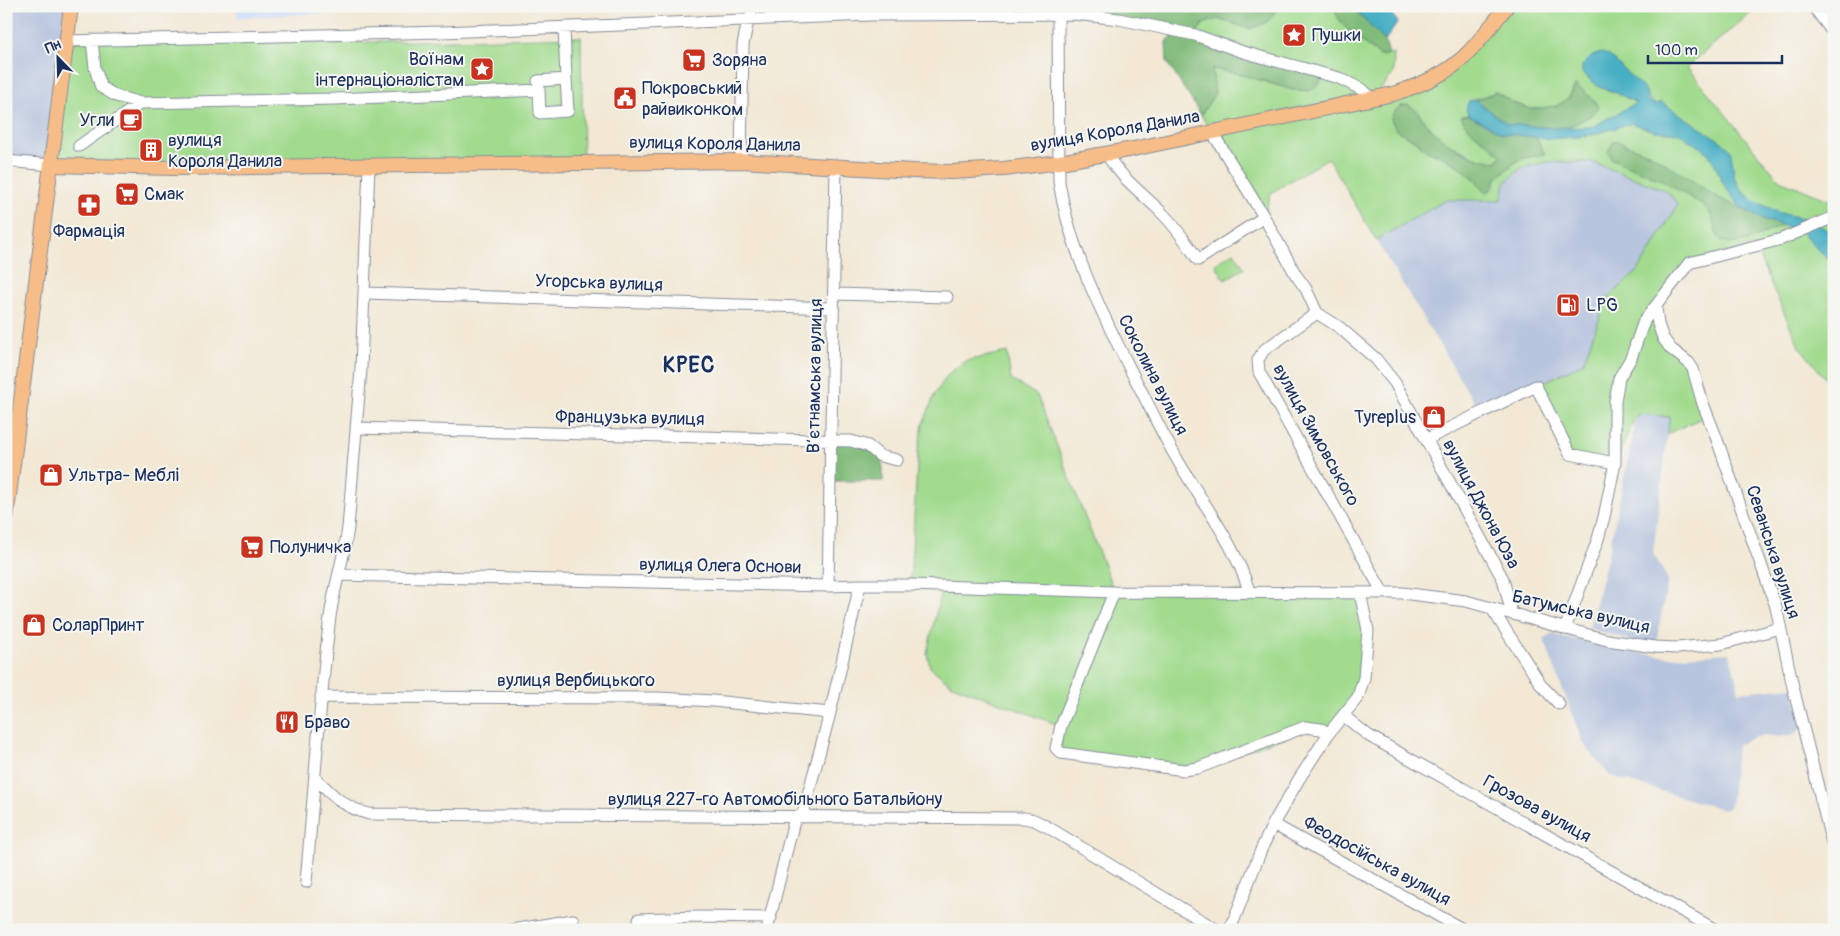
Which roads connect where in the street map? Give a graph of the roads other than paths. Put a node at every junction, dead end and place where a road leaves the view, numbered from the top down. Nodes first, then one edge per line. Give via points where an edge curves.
1 (71, 6) edge
2 (751, 6) edge
3 (1507, 6) edge
4 (1812, 6) edge
5 (1056, 10) edge
6 (751, 20) junction
7 (564, 27) junction
8 (1834, 34) edge
9 (92, 40) junction
10 (67, 41) junction
11 (566, 79) junction
12 (539, 90) junction
13 (1372, 99) junction
14 (141, 102) junction
15 (1212, 132) junction
16 (79, 146) dead end
17 (1106, 154) junction
18 (741, 161) junction
19 (6, 162) edge
20 (1060, 162) junction
21 (51, 165) junction
22 (369, 165) junction
23 (836, 166) junction
24 (1264, 217) junction
25 (1831, 218) edge
26 (364, 293) junction
27 (834, 294) junction
28 (947, 297) dead end
29 (834, 308) junction
30 (1656, 308) junction
31 (1317, 313) junction
32 (356, 428) junction
33 (1427, 439) junction
34 (831, 440) junction
35 (897, 460) dead end
36 (1615, 463) junction
37 (6, 519) edge
38 (339, 575) junction
39 (860, 585) junction
40 (828, 586) junction
41 (1249, 591) junction
42 (1114, 592) junction
43 (1383, 592) junction
44 (1360, 594) junction
45 (1492, 609) junction
46 (1512, 614) junction
47 (1780, 628) junction
48 (1565, 629) junction
49 (321, 697) junction
50 (1559, 704) dead end
51 (830, 713) junction
52 (1344, 716) junction
53 (1330, 734) junction
54 (315, 778) junction
55 (799, 817) junction
56 (1273, 824) junction
57 (1834, 851) edge
58 (306, 882) dead end
59 (771, 918) junction
60 (639, 919) dead end
61 (573, 920) dead end
62 (512, 930) edge
63 (767, 930) edge
64 (1216, 930) edge
65 (1230, 930) edge
66 (1464, 930) edge
67 (1716, 930) edge

1 - 10 main road
2 - 6 street
3 - 13 main road, вулиця Короля Данила via 1469,52 1448,70 1414,88
4 - 8 street
5 - 6 street
5 - 13 street via 1177,30 1339,78 1363,90
5 - 20 street, Соколина вулиця
6 - 7 street
6 - 18 street via 746,26 743,45
7 - 9 street
7 - 11 street
9 - 10 street
9 - 14 street via 101,87 116,96
10 - 21 main road
11 - 12 street via 538,81
11 - 12 street via 568,111 540,113
12 - 14 street via 336,99
13 - 15 main road, вулиця Короля Данила
14 - 16 street
15 - 17 main road, вулиця Короля Данила
15 - 24 street
17 - 20 main road, вулиця Короля Данила
17 - 24 street via 1119,173 1163,214 1198,260
18 - 22 main road, вулиця Короля Данила
18 - 23 main road, вулиця Короля Данила
19 - 21 street
20 - 23 main road, вулиця Короля Данила via 952,172
20 - 41 street, Соколина вулиця via 1062,198 1083,270 1100,309 1175,457 1239,560
21 - 22 main road, вулиця Короля Данила via 175,168
21 - 37 main road
22 - 26 street
23 - 27 street, Вʼєтнамська вулиця
24 - 31 street
25 - 30 street via 1782,239 1689,263
26 - 29 street, Угорська вулиця
26 - 32 street
27 - 28 street
27 - 29 street, Вʼєтнамська вулиця
29 - 34 street, Вʼєтнамська вулиця
30 - 36 street via 1644,321 1631,358 1619,378 1615,401
30 - 47 street, Севанська вулиця via 1663,338 1693,369 1775,602
31 - 33 street, вулиця Джона Юза via 1340,326 1376,359 1395,383
31 - 43 street, вулиця Зимовського via 1264,350 1258,360 1259,372
32 - 34 street, Французька вулиця
32 - 38 street via 348,528
33 - 36 street, вулиця Джона Юза via 1536,386 1570,454
33 - 46 street, вулиця Джона Юза via 1503,579
34 - 35 street, Французька вулиця via 852,441 868,446 880,456
34 - 40 street, Вʼєтнамська вулиця
36 - 48 street via 1598,539
38 - 40 street, вулиця Олега Основи
38 - 49 street via 330,615
39 - 40 street, вулиця Олега Основи
39 - 42 street, вулиця Олега Основи
39 - 51 street
41 - 42 street, Батумська вулиця
41 - 44 street, Батумська вулиця
42 - 53 street via 1061,726 1056,748 1061,753 1184,770 1198,768 1305,727 1321,728
43 - 44 street, Батумська вулиця
43 - 45 street, Батумська вулиця via 1466,601
44 - 52 street via 1368,630 1364,678 1358,697
45 - 46 street, Батумська вулиця
45 - 50 street, Батумська вулиця via 1542,686
46 - 48 street, Батумська вулиця
47 - 48 street, Батумська вулиця via 1721,644 1677,648 1607,640
47 - 57 street, Севанська вулиця
49 - 51 street, вулиця Вербицького via 658,698
49 - 54 street
51 - 55 street
52 - 53 street
52 - 67 street, Грозова вулиця via 1369,736
53 - 56 street
54 - 55 street, вулиця 227-го Автомобільного Батальйону via 352,810 369,814
54 - 58 street
55 - 59 street
55 - 64 street, вулиця 227-го Автомобільного Батальйону via 1034,820
56 - 65 street
56 - 66 street, Феодосійська вулиця
59 - 60 street
59 - 63 street
61 - 62 street

